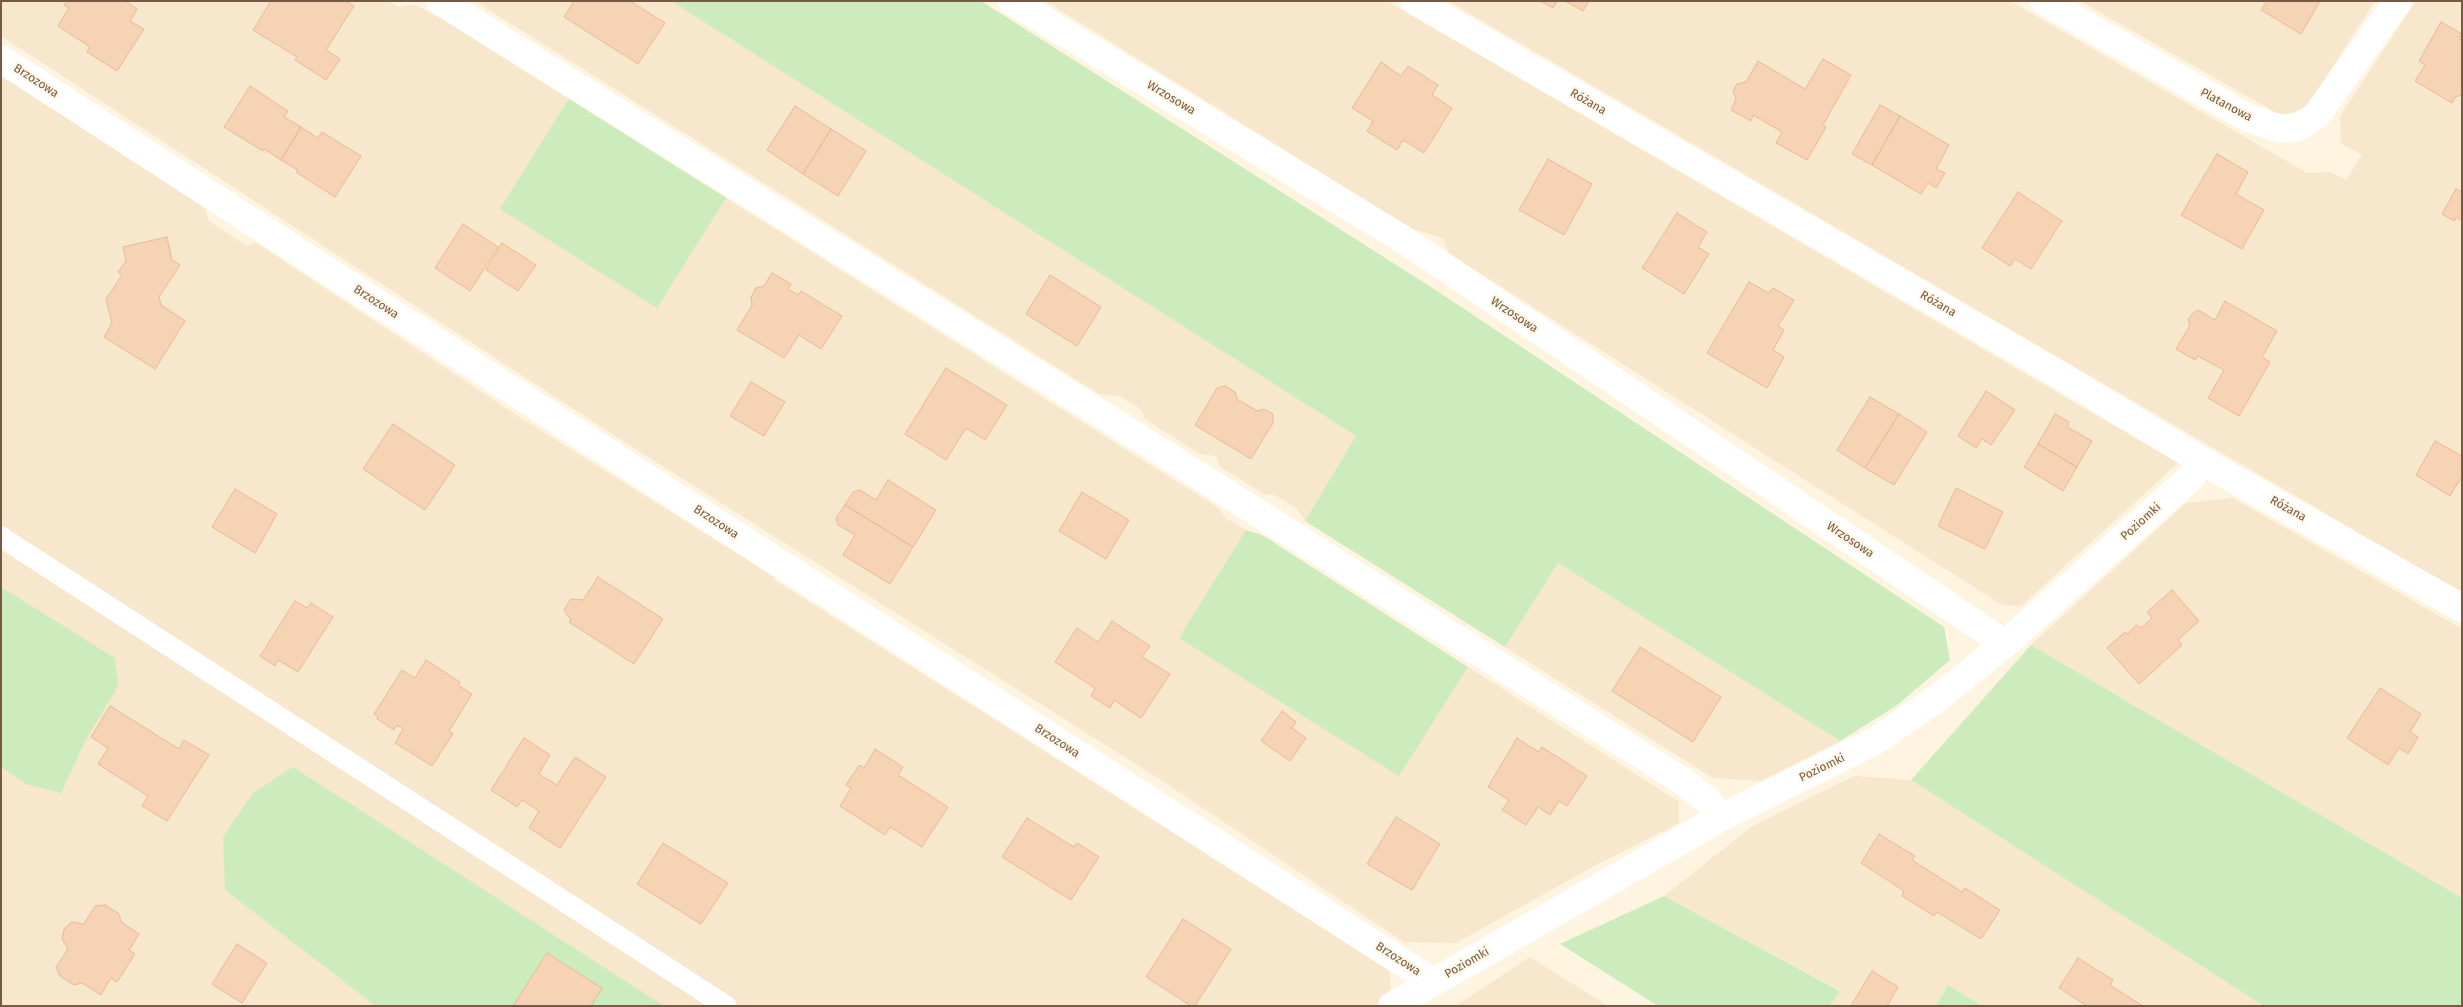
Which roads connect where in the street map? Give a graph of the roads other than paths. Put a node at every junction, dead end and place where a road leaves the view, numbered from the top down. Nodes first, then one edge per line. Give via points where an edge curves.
1 (440, 1) edge
2 (1012, 1) edge
3 (1415, 1) edge
4 (2044, 1) edge
5 (2398, 1) edge
6 (1, 58) edge
7 (2202, 461) junction
8 (1, 537) edge
9 (2462, 608) edge
10 (2005, 644) junction
11 (1720, 818) junction
12 (1432, 982) junction
13 (726, 1006) edge
14 (1392, 1006) edge

1 - 11 street via 1684,782 1707,800
2 - 10 street, Wrzosowa via 1412,246
3 - 7 street, Różana
4 - 5 street, Platanowa via 2248,118 2281,130 2298,127 2316,116
6 - 12 street, Brzozowa
7 - 9 street, Różana
7 - 10 street, Poziomki via 2185,483
8 - 13 lane
10 - 11 street, Poziomki via 1936,699 1877,740
11 - 12 street, Poziomki
12 - 14 street, Poziomki

